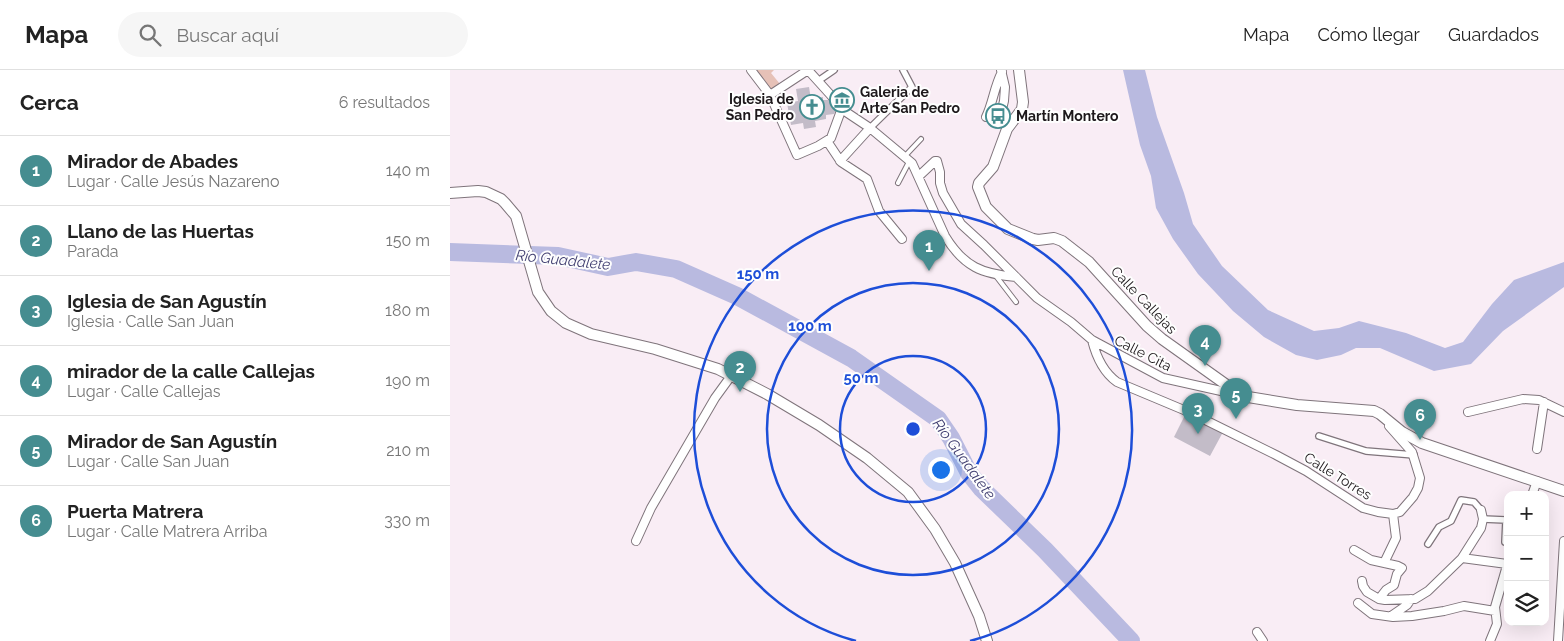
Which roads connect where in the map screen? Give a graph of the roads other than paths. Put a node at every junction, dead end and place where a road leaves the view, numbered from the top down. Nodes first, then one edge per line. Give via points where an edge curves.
1 (751, 70) edge
2 (808, 70) edge
3 (834, 70) edge
4 (903, 70) edge
5 (1019, 70) edge
6 (1002, 71) edge
7 (818, 81) junction
8 (770, 95) junction
9 (842, 108) junction
10 (986, 117) dead end
11 (870, 128) junction
12 (1007, 129) junction
13 (921, 139) dead end
14 (827, 141) junction
15 (907, 158) junction
16 (840, 161) junction
17 (919, 176) junction
18 (898, 183) dead end
19 (450, 192) edge
20 (902, 239) dead end
21 (994, 274) junction
22 (1016, 277) junction
23 (1016, 302) dead end
24 (1092, 340) junction
25 (731, 376) junction
26 (1242, 396) junction
27 (1544, 402) junction
28 (1468, 412) dead end
29 (1564, 412) edge
30 (1387, 419) junction
31 (1319, 436) dead end
32 (1537, 449) dead end
33 (1414, 456) junction
34 (1537, 481) junction
35 (1533, 491) edge
36 (1564, 491) edge
37 (1393, 514) junction
38 (1482, 515) junction
39 (1505, 536) edge
40 (636, 541) dead end
41 (1564, 541) edge
42 (1428, 544) dead end
43 (1354, 550) dead end
44 (1462, 558) junction
45 (1384, 563) junction
46 (1504, 563) edge
47 (1504, 576) edge
48 (1362, 580) dead end
49 (1379, 599) junction
50 (1411, 599) junction
51 (1358, 603) dead end
52 (1495, 611) junction
53 (1391, 616) junction
54 (1257, 632) dead end
55 (987, 641) edge
56 (1264, 641) edge
57 (1490, 641) edge
58 (1558, 641) edge

1 - 8 street
2 - 7 street
2 - 8 street
3 - 7 street
4 - 11 street via 912,87
5 - 12 street via 1023,105
6 - 10 street
6 - 12 street via 1005,87 1001,113
7 - 9 street
8 - 14 street via 796,156
9 - 11 street
9 - 14 street via 834,134
11 - 15 street
11 - 16 street
12 - 26 street, Calle Callejas via 995,164 979,183 978,189 986,207 1008,229 1033,239 1062,241 1089,262 1162,339
13 - 15 lane
14 - 16 street
15 - 17 street
15 - 18 lane
16 - 20 street via 867,179 879,212
17 - 21 street via 951,246 972,265
17 - 22 street, Calle Cita via 935,161 938,162 943,193 958,221
19 - 25 street via 486,192 501,199 516,216 538,292 558,318 591,334 655,349
21 - 22 street
21 - 23 lane
22 - 24 street, Calle Cita via 1037,298
24 - 26 street, Calle Cita via 1163,378
24 - 37 street, Calle Torres via 1096,355 1117,382 1247,440 1306,471 1363,508
25 - 40 street via 656,499
25 - 55 street via 819,425 867,458 908,492 955,563
26 - 30 street, Calle Callejas via 1366,410
27 - 28 street via 1519,399
27 - 29 street
27 - 32 street
30 - 33 street via 1388,426
30 - 34 street, Calle Callejas via 1422,443
31 - 33 street via 1366,451
33 - 37 street via 1420,478 1418,488 1410,502
34 - 35 street
34 - 36 street, Calle Callejas
37 - 45 street via 1396,538
38 - 39 street via 1506,520
38 - 42 street via 1474,502 1461,500 1451,520 1439,527
38 - 44 street via 1479,532
41 - 58 street
43 - 45 street
44 - 46 street
44 - 50 street via 1428,591 1417,599
45 - 49 street via 1402,570 1397,574 1394,585
47 - 52 street
48 - 49 street via 1366,592
49 - 50 street
50 - 53 street
51 - 53 street via 1372,614
52 - 53 street via 1464,606 1412,616
52 - 57 street via 1497,624
54 - 56 street

